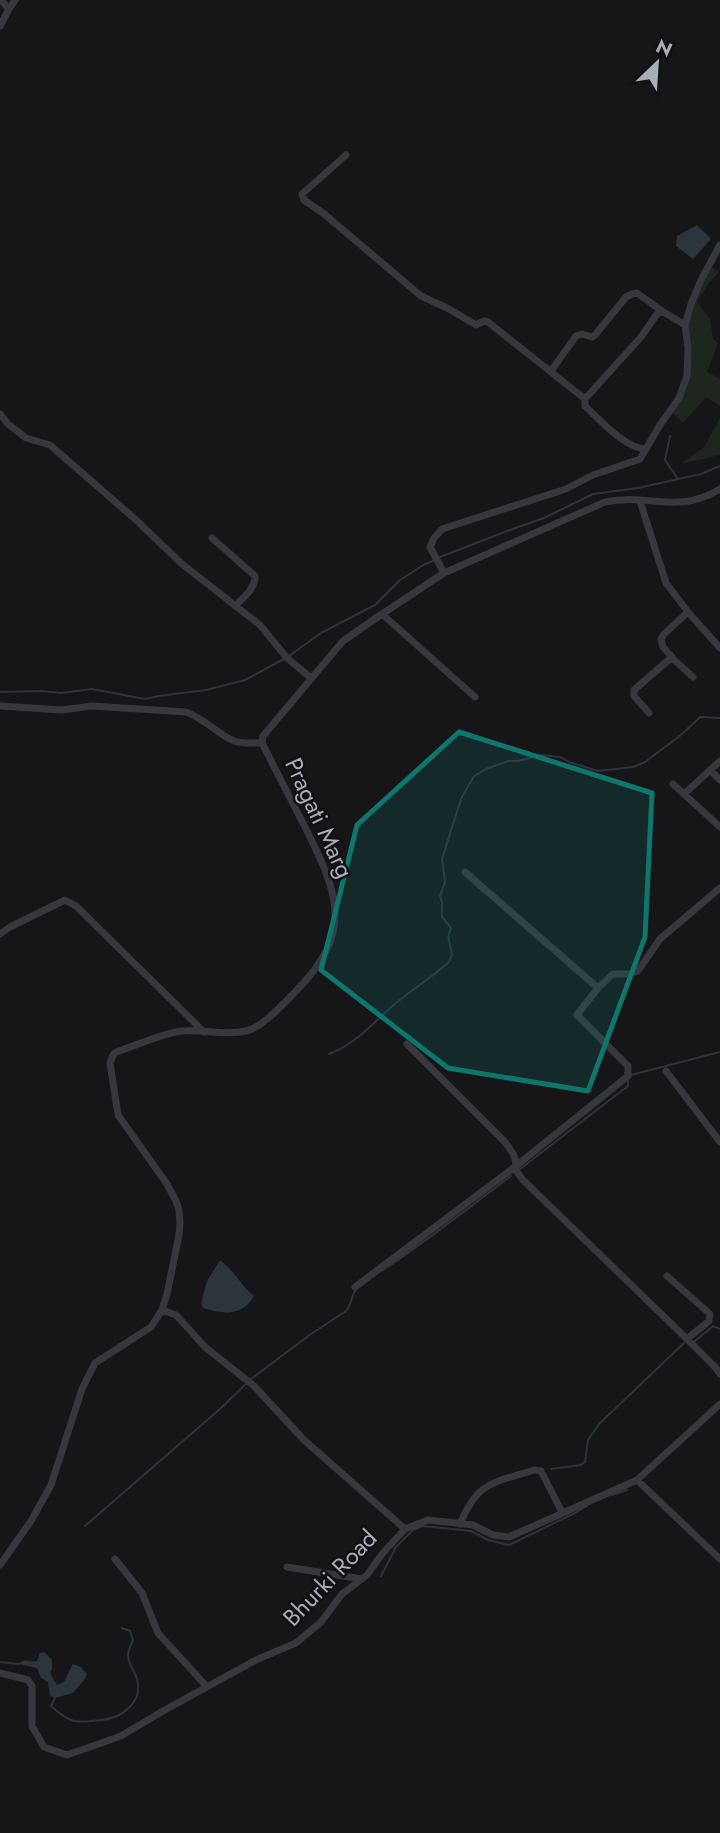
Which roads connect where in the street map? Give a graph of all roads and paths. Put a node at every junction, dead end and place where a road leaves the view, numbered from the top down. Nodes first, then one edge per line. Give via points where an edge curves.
1 (1, 0) edge
2 (15, 0) edge
3 (9, 9) junction
4 (0, 26) edge
5 (345, 155) dead end
6 (719, 248) edge
7 (662, 311) junction
8 (685, 325) junction
9 (551, 371) junction
10 (585, 399) junction
11 (0, 414) edge
12 (646, 449) junction
13 (720, 489) edge
14 (640, 501) junction
15 (212, 538) dead end
16 (444, 573) junction
17 (235, 606) junction
18 (688, 612) junction
19 (382, 614) junction
20 (720, 648) edge
21 (671, 657) junction
22 (693, 677) dead end
23 (311, 678) junction
24 (475, 697) dead end
25 (0, 706) edge
26 (649, 713) dead end
27 (262, 743) junction
28 (720, 761) edge
29 (710, 770) junction
30 (720, 780) edge
31 (673, 784) dead end
32 (684, 794) junction
33 (720, 827) edge
34 (465, 872) dead end
35 (720, 888) edge
36 (0, 934) edge
37 (598, 988) junction
38 (204, 1032) junction
39 (407, 1044) dead end
40 (666, 1071) dead end
41 (720, 1142) edge
42 (516, 1166) junction
43 (667, 1276) dead end
44 (355, 1287) dead end
45 (162, 1310) junction
46 (687, 1339) junction
47 (720, 1374) edge
48 (720, 1404) edge
49 (637, 1480) junction
50 (562, 1512) junction
51 (460, 1524) junction
52 (405, 1529) junction
53 (115, 1559) dead end
54 (720, 1559) edge
55 (0, 1565) edge
56 (287, 1567) dead end
57 (362, 1579) junction
58 (0, 1673) edge
59 (207, 1687) junction

1 - 3 street
2 - 3 street
3 - 4 street
5 - 9 street via 302,194 304,200 421,296 475,325 488,323
6 - 8 street
7 - 8 street
7 - 9 street via 637,293 626,297 595,335 576,336
7 - 10 street
8 - 12 street via 687,376 679,398
9 - 10 street
10 - 12 street via 585,407 628,443
11 - 17 street via 26,438 50,445
12 - 16 street via 640,459 566,489 442,529 430,547
13 - 14 street, Pragati Marg via 681,504
14 - 16 street, Pragati Marg via 605,502
14 - 18 street via 666,583
15 - 17 street via 255,576 252,589
16 - 19 street, Pragati Marg
17 - 23 street
18 - 20 street
18 - 21 street via 661,639
19 - 23 street, Pragati Marg via 343,641
19 - 24 street
21 - 22 street
21 - 26 street via 634,690
23 - 27 street, Pragati Marg
25 - 27 street via 186,712 236,741
27 - 38 street, Pragati Marg via 323,862 334,892 334,931 321,961 276,1011 247,1031
28 - 29 street
29 - 30 street
29 - 32 street
31 - 32 street
32 - 33 street
34 - 37 street
35 - 37 street via 660,939 638,971 612,974
36 - 38 street via 65,900
37 - 42 street via 577,1015 628,1066 628,1076
38 - 45 street, Pragati Marg via 178,1032 116,1052 111,1059 118,1115 167,1184 178,1210 179,1235
39 - 42 street via 504,1141 514,1153
40 - 41 street
42 - 44 street
42 - 46 street via 522,1180
43 - 46 street via 710,1314 709,1321
45 - 52 street via 176,1315 205,1348 254,1386 304,1440
45 - 55 street via 151,1326 95,1363 51,1485
46 - 47 street
48 - 49 street, Bhurki Road
49 - 50 street, Bhurki Road
49 - 54 street
50 - 51 street, Bhurki Road via 509,1537
50 - 51 street via 541,1471 534,1469 487,1485 473,1497
51 - 52 street, Bhurki Road via 428,1520
52 - 57 street, Bhurki Road
53 - 59 street via 142,1593 158,1633
56 - 57 street
57 - 59 street, Bhurki Road via 296,1643
58 - 59 street, Bhurki Road via 28,1680 32,1726 44,1747 67,1755 121,1736

